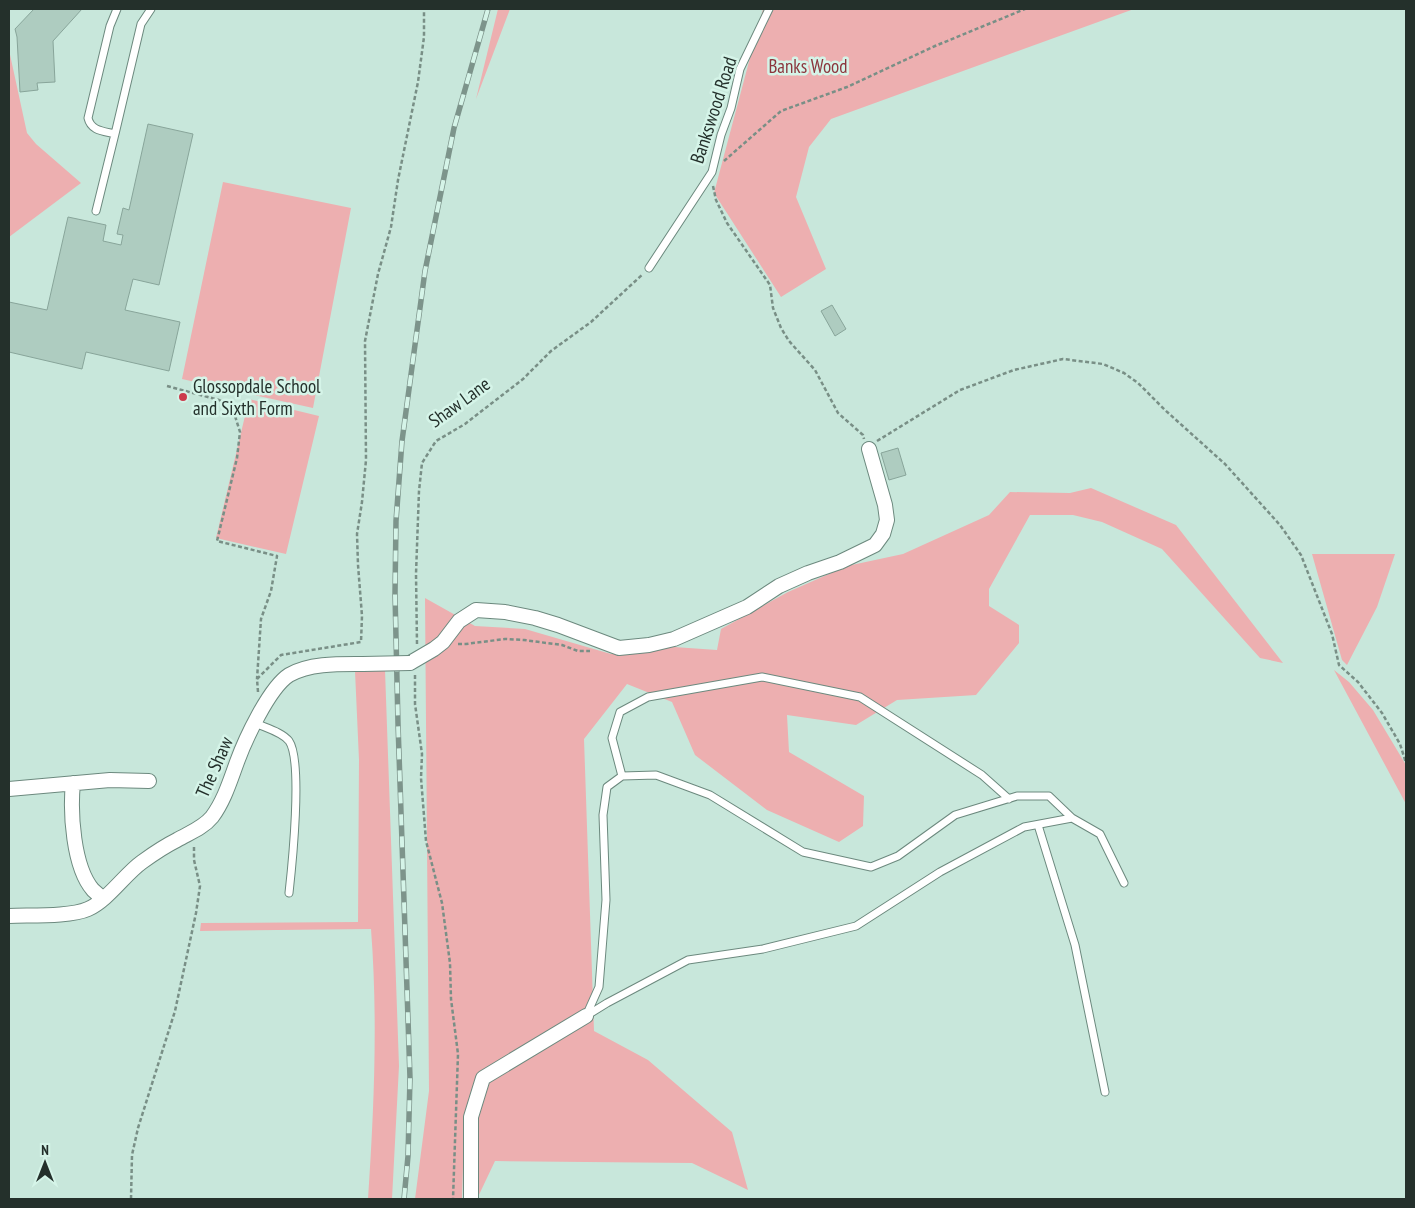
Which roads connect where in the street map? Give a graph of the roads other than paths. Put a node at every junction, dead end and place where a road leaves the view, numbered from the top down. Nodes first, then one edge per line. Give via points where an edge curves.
1 (117, 9) edge
2 (151, 9) edge
3 (769, 9) edge
4 (115, 134) junction
5 (96, 211) dead end
6 (650, 268) road end
7 (869, 449) road end
8 (257, 719) junction
9 (622, 776) junction
10 (149, 781) dead end
11 (72, 783) junction
12 (9, 789) edge
13 (1009, 799) junction
14 (1072, 818) junction
15 (1038, 825) junction
16 (1124, 883) dead end
17 (288, 893) dead end
18 (103, 898) junction
19 (9, 916) edge
20 (586, 1016) junction
21 (1104, 1092) dead end
22 (471, 1199) edge

1 - 4 lane via 88,118 95,129
2 - 4 lane via 141,24
3 - 6 lane, Bankswood Road via 740,69 712,172
4 - 5 lane
7 - 8 street, The Shaw, bridge via 885,505 887,520 883,534 875,544 779,586 747,607 674,639 619,648 551,622 516,613 476,610 459,621 434,649 413,661 337,664 302,670 289,676 279,684
8 - 17 lane via 288,740 292,747 296,815
8 - 18 street, The Shaw via 222,803 211,818 140,863
9 - 13 lane via 656,775 710,795 804,852 871,866 898,856 955,815
9 - 13 lane via 612,738 620,712 648,697 762,677 860,698 982,776
9 - 20 lane via 607,787 603,815 606,900 599,986
10 - 11 street
11 - 12 street
11 - 18 street via 71,823 76,851 93,890
13 - 14 lane via 1049,796
14 - 15 lane
14 - 16 lane via 1100,834
15 - 20 lane via 1024,827 940,872 856,926 763,949 688,960
15 - 21 lane via 1075,945
18 - 19 street, The Shaw via 79,912
20 - 22 street via 483,1078 470,1117

